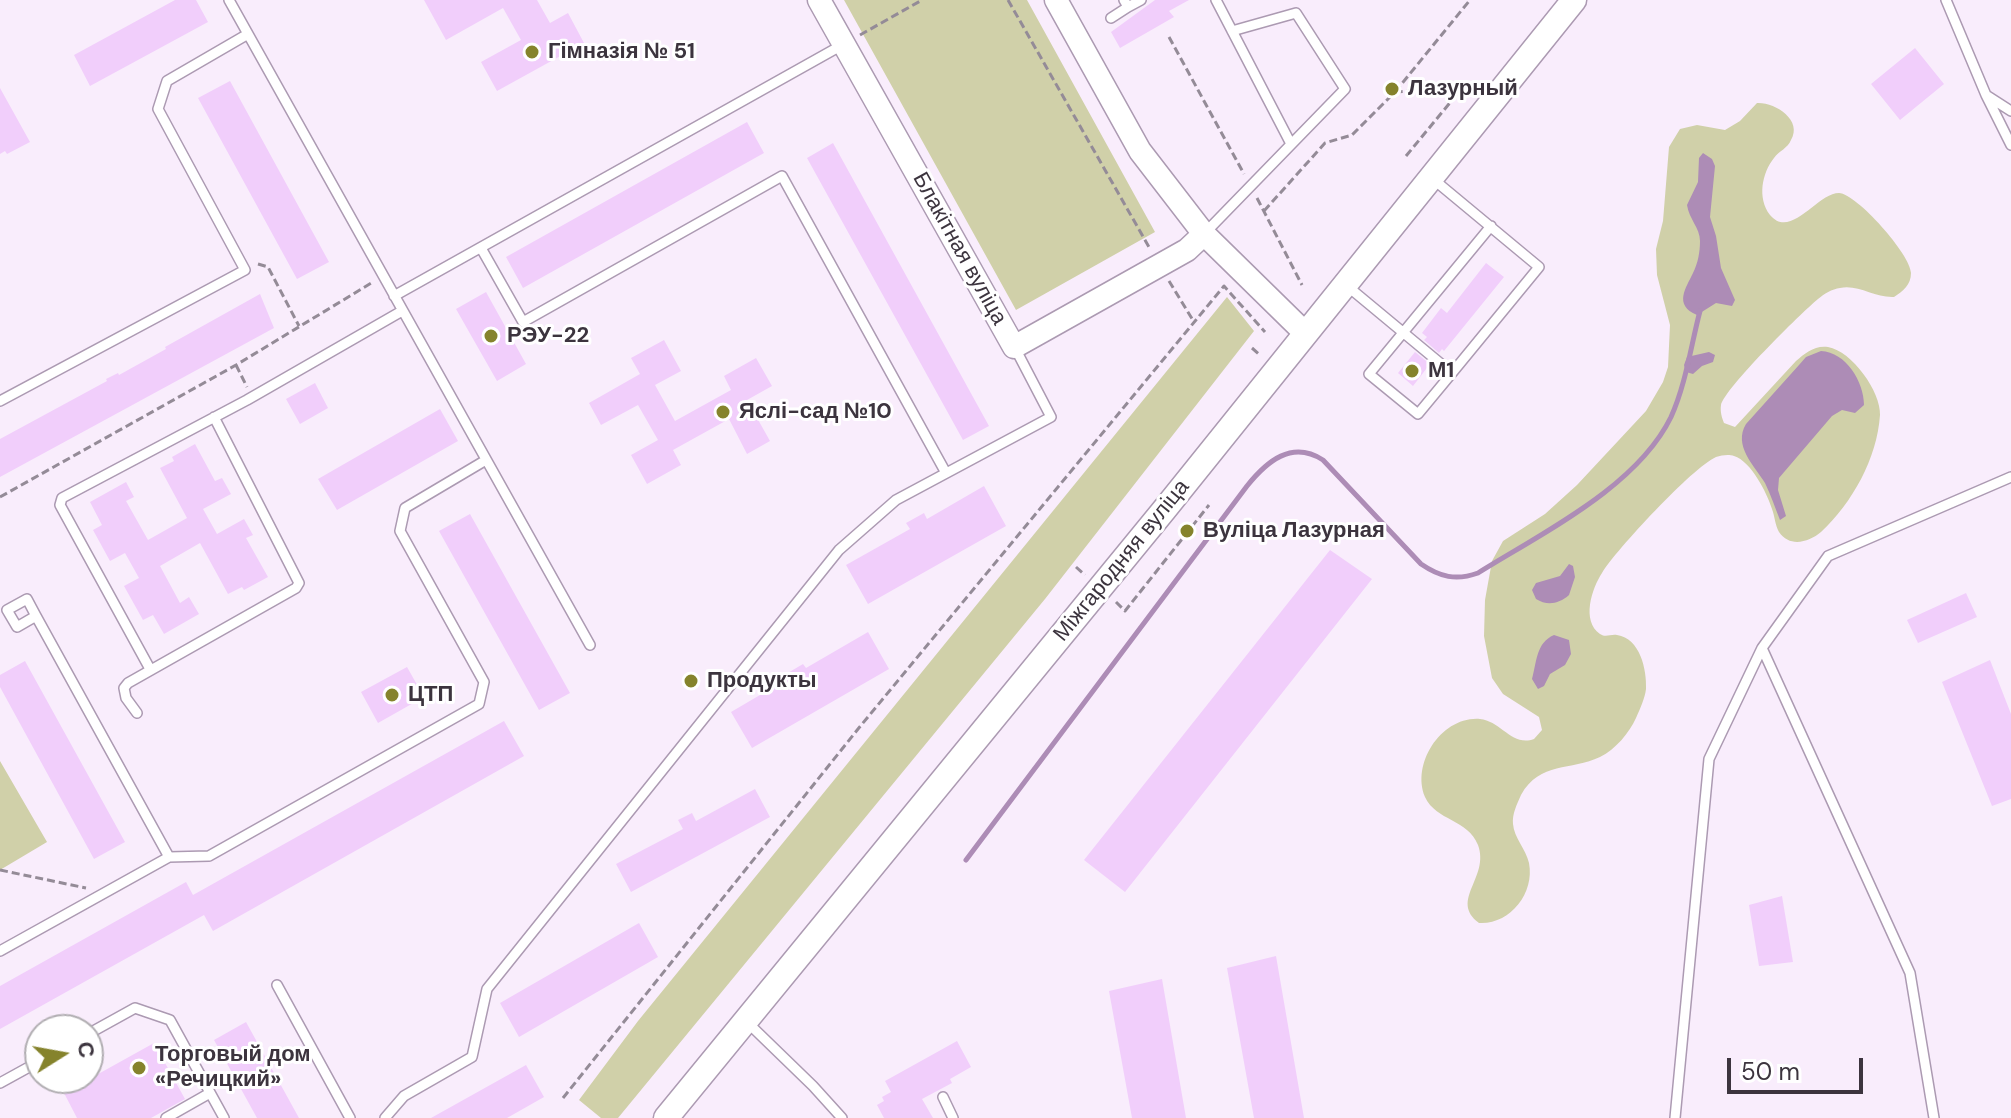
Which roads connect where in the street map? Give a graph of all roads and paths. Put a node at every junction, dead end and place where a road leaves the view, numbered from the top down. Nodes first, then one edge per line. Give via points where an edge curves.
1 (229, 0) edge
2 (819, 0) edge
3 (911, 0) edge
4 (922, 0) edge
5 (1008, 0) edge
6 (1056, 0) edge
7 (1141, 0) edge
8 (1216, 0) edge
9 (1470, 0) edge
10 (1574, 0) edge
11 (1946, 0) edge
12 (1126, 4) edge
13 (914, 5) junction
14 (1111, 18) dead end
15 (1232, 31) junction
16 (248, 34) junction
17 (1169, 37) dead end
18 (844, 44) junction
19 (1395, 92) junction
20 (1986, 95) junction
21 (2011, 111) edge
22 (1291, 144) junction
23 (2011, 145) edge
24 (1406, 156) dead end
25 (1431, 178) junction
26 (1251, 186) junction
27 (1264, 211) junction
28 (1491, 226) junction
29 (1204, 234) junction
30 (481, 248) junction
31 (1160, 266) junction
32 (245, 270) junction
33 (383, 276) junction
34 (1302, 285) dead end
35 (1346, 285) junction
36 (394, 296) junction
37 (402, 311) junction
38 (1194, 322) junction
39 (299, 326) junction
40 (1265, 332) dead end
41 (1404, 332) junction
42 (1305, 333) junction
43 (1014, 347) junction
44 (1252, 348) dead end
45 (1260, 355) dead end
46 (236, 365) junction
47 (1452, 373) junction
48 (252, 397) junction
49 (0, 401) edge
50 (214, 417) junction
51 (486, 460) junction
52 (946, 473) junction
53 (2011, 477) edge
54 (0, 497) edge
55 (1209, 505) dead end
56 (1076, 567) dead end
57 (1085, 575) dead end
58 (1113, 600) dead end
59 (36, 616) dead end
60 (590, 645) dead end
61 (1762, 648) junction
62 (150, 669) junction
63 (137, 713) dead end
64 (169, 857) junction
65 (0, 870) edge
66 (106, 892) junction
67 (0, 951) edge
68 (277, 985) dead end
69 (747, 1022) junction
70 (104, 1025) edge
71 (24, 1070) edge
72 (0, 1083) edge
73 (210, 1093) junction
74 (943, 1097) dead end
75 (563, 1098) dead end
76 (166, 1118) edge
77 (224, 1118) edge
78 (350, 1118) edge
79 (385, 1118) edge
80 (666, 1118) edge
81 (842, 1118) edge
82 (953, 1118) edge
83 (1675, 1118) edge
84 (1934, 1118) edge

1 - 16 lane
2 - 18 street, Блакітная вуліца
3 - 13 path
4 - 13 path
5 - 31 path
6 - 29 street via 1140,151
7 - 12 lane
8 - 15 lane
9 - 19 path
10 - 25 main road, Міжгародняя вуліца
11 - 20 lane
12 - 14 lane
13 - 18 path
15 - 22 lane
15 - 22 lane via 1296,13 1345,89
16 - 32 lane via 167,81 158,109
16 - 33 lane
17 - 26 path
18 - 30 lane
18 - 43 street, Блакітная вуліца
19 - 24 path via 1463,87
19 - 27 path via 1352,135 1325,143
20 - 21 lane
20 - 23 lane
22 - 26 lane
25 - 28 lane
25 - 35 main road, Міжгародняя вуліца
26 - 27 path
26 - 29 lane
27 - 34 path
28 - 41 lane
28 - 47 lane via 1539,267
29 - 31 street, Блакітная вуліца
29 - 42 street
30 - 36 lane
30 - 52 lane via 523,322 782,176
31 - 38 path
31 - 43 street, Блакітная вуліца
32 - 39 path via 258,264 268,267
32 - 49 lane
33 - 36 lane
33 - 39 path
35 - 41 lane
35 - 42 main road, Міжгародняя вуліца
36 - 37 lane
37 - 48 lane
37 - 51 lane
38 - 40 path via 1224,286
38 - 75 path
39 - 46 path
41 - 47 lane
41 - 47 lane via 1369,374 1418,414
42 - 69 main road, Міжгародняя вуліца
43 - 52 lane via 1051,417
44 - 45 path
46 - 48 path
46 - 54 path
48 - 50 lane
50 - 62 lane via 299,583
50 - 62 lane via 66,495 60,505
51 - 60 lane
51 - 64 lane via 405,508 400,531 484,682 479,704 209,856
52 - 79 lane via 896,500 839,550 487,989 472,1057 404,1096
53 - 61 lane via 1828,556
55 - 58 path via 1125,611
56 - 57 path
59 - 64 lane
61 - 83 lane via 1709,759
61 - 84 lane via 1910,973
62 - 63 lane via 124,688
64 - 66 lane
65 - 66 path
66 - 67 lane
68 - 78 lane
69 - 80 main road, Міжгародняя вуліца
69 - 81 lane
70 - 73 lane via 135,1008 170,1020
71 - 72 lane
73 - 76 lane
73 - 77 lane
74 - 82 lane

